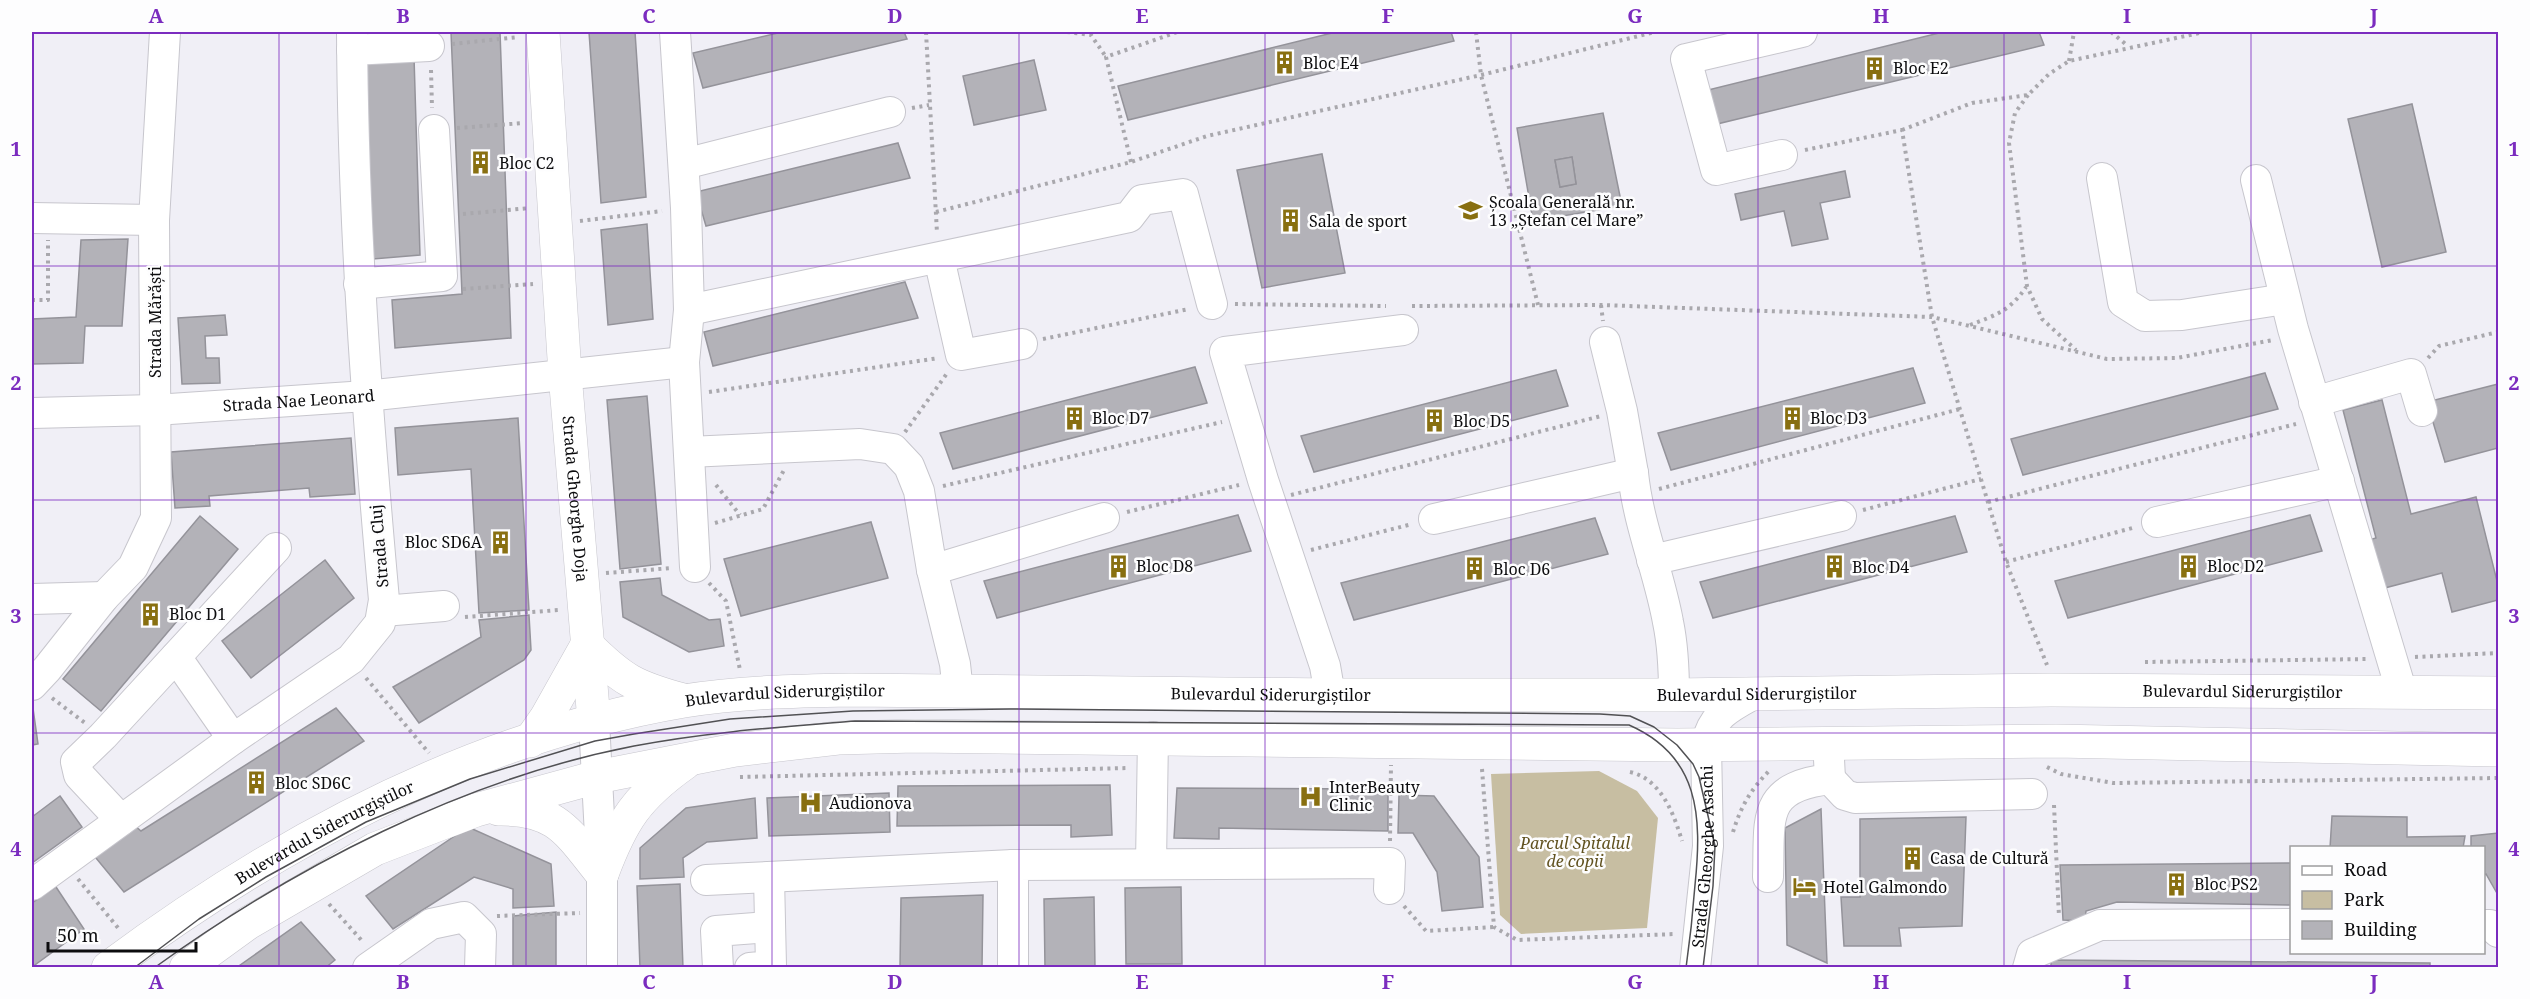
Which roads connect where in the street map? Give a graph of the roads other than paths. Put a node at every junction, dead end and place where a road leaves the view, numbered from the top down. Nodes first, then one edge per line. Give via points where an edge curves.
1 (165, 32) edge
2 (675, 32) edge
3 (1802, 32) edge
4 (544, 34) edge
5 (352, 41) edge
6 (429, 46) road end
7 (890, 112) dead end
8 (434, 130) road end
9 (1782, 155) road end
10 (684, 164) junction
11 (2102, 178) dead end
12 (2256, 180) dead end
13 (40, 218) edge
14 (154, 220) junction
15 (939, 258) junction
16 (359, 284) junction
17 (2285, 299) junction
18 (1212, 304) road end
19 (689, 310) junction
20 (1401, 314) road end
21 (1605, 342) dead end
22 (1022, 344) road end
23 (684, 362) junction
24 (565, 374) junction
25 (366, 396) junction
26 (155, 410) junction
27 (2317, 410) junction
28 (2422, 411) dead end
29 (32, 413) edge
30 (689, 452) junction
31 (2339, 481) junction
32 (1634, 484) junction
33 (1840, 516) road end
34 (1104, 518) road end
35 (1434, 519) road end
36 (2157, 522) road end
37 (276, 548) dead end
38 (1652, 560) junction
39 (695, 567) road end
40 (932, 570) junction
41 (104, 597) junction
42 (32, 599) edge
43 (444, 606) road end
44 (383, 611) junction
45 (587, 645) junction
46 (176, 657) junction
47 (32, 684) edge
48 (958, 692) junction
49 (2402, 693) junction
50 (2499, 693) edge
51 (1329, 695) junction
52 (1674, 695) junction
53 (1752, 695) junction
54 (685, 701) junction
55 (594, 721) junction
56 (233, 739) junction
57 (530, 741) junction
58 (1830, 743) junction
59 (1706, 745) junction
60 (2499, 750) edge
61 (1153, 753) junction
62 (693, 758) junction
63 (597, 777) junction
64 (1830, 779) junction
65 (2046, 790) road end
66 (476, 810) junction
67 (121, 820) junction
68 (1151, 864) junction
69 (1012, 865) junction
70 (602, 874) junction
71 (1390, 876) road end
72 (770, 877) junction
73 (1768, 877) dead end
74 (706, 880) dead end
75 (32, 885) edge
76 (2290, 924) edge
77 (2485, 925) edge
78 (769, 927) junction
79 (2499, 932) edge
80 (373, 963) edge
81 (108, 968) edge
82 (186, 968) edge
83 (480, 968) edge
84 (602, 968) edge
85 (718, 968) edge
86 (750, 968) edge
87 (1013, 968) edge
88 (1695, 968) edge
89 (2028, 968) edge

1 - 14 street, Strada Mărăști
2 - 10 street
3 - 9 street via 1686,59 1716,170
4 - 24 main road, Strada Gheorghe Doja via 548,121 562,214 559,282
5 - 6 street
5 - 16 street, Strada Cluj
7 - 10 street
8 - 16 street via 441,276
10 - 19 street
11 - 17 street via 2123,302 2145,316 2182,315
12 - 17 street
13 - 14 street
14 - 26 street, Strada Mărăști
15 - 18 street via 1129,217 1142,200 1183,194
15 - 19 street
15 - 22 street via 961,355
16 - 25 street, Strada Cluj
17 - 27 street
19 - 23 street
20 - 51 street via 1226,352 1287,556 1325,666
21 - 32 street
23 - 24 street, Strada Nae Leonard
23 - 30 street
24 - 25 street, Strada Nae Leonard
24 - 45 main road, Strada Gheorghe Doja
25 - 26 street, Strada Nae Leonard
25 - 44 street, Strada Cluj
26 - 29 street, Strada Nae Leonard
26 - 41 street, Strada Mărăști via 156,518 133,567
27 - 28 street via 2411,374
27 - 31 street
30 - 39 street
30 - 40 street via 860,444 892,449 909,466 919,491
31 - 36 street
31 - 49 street
32 - 35 street
32 - 38 street
33 - 38 street
34 - 40 street
37 - 46 street
38 - 52 street via 1668,621
40 - 48 street
41 - 42 street
41 - 47 street, Strada Mărăști
43 - 44 street
44 - 56 street, Strada Cluj via 380,623 351,659
45 - 54 main road via 638,687
45 - 55 main road, Strada Gheorghe Doja
45 - 57 main road
46 - 56 street
46 - 67 street via 76,762 79,775
48 - 51 main road, Bulevardul Siderurgiștilor
48 - 54 main road, Bulevardul Siderurgiștilor via 852,690 744,694
49 - 50 main road, Bulevardul Siderurgiștilor
49 - 53 main road, Bulevardul Siderurgiștilor via 2051,690
51 - 52 main road, Bulevardul Siderurgiștilor
52 - 53 main road, Bulevardul Siderurgiștilor
53 - 59 street via 1718,717
54 - 55 main road, Bulevardul Siderurgiștilor
55 - 57 main road, Bulevardul Siderurgiștilor
55 - 63 street, Strada Gheorghe Doja
56 - 67 street, Strada Cluj
57 - 81 main road, Bulevardul Siderurgiștilor via 370,804 297,842 219,889
58 - 59 main road
58 - 60 main road via 2056,741
58 - 64 street
59 - 61 main road via 1481,743 1391,759
59 - 88 street, Strada Gheorghe Asachi via 1708,846
61 - 62 main road via 915,736 794,742
61 - 68 street
62 - 63 main road
62 - 70 main road via 656,783 638,802 614,841
63 - 66 main road
63 - 70 street, Strada Gheorghe Doja
64 - 65 street via 1845,795 1855,798
64 - 73 street via 1807,781 1787,790 1777,800 1771,817
66 - 70 main road via 523,809 548,816 570,834
66 - 82 main road via 375,849 248,923
67 - 75 street, Strada Cluj
68 - 69 street
68 - 71 street
69 - 72 street
69 - 87 street
70 - 84 street, Strada Gheorghe Doja
72 - 74 street
72 - 78 street
76 - 89 street via 2100,925 2032,954
77 - 79 street
78 - 85 street via 716,931
78 - 86 street via 771,966
80 - 83 street via 431,924 464,917 481,934

